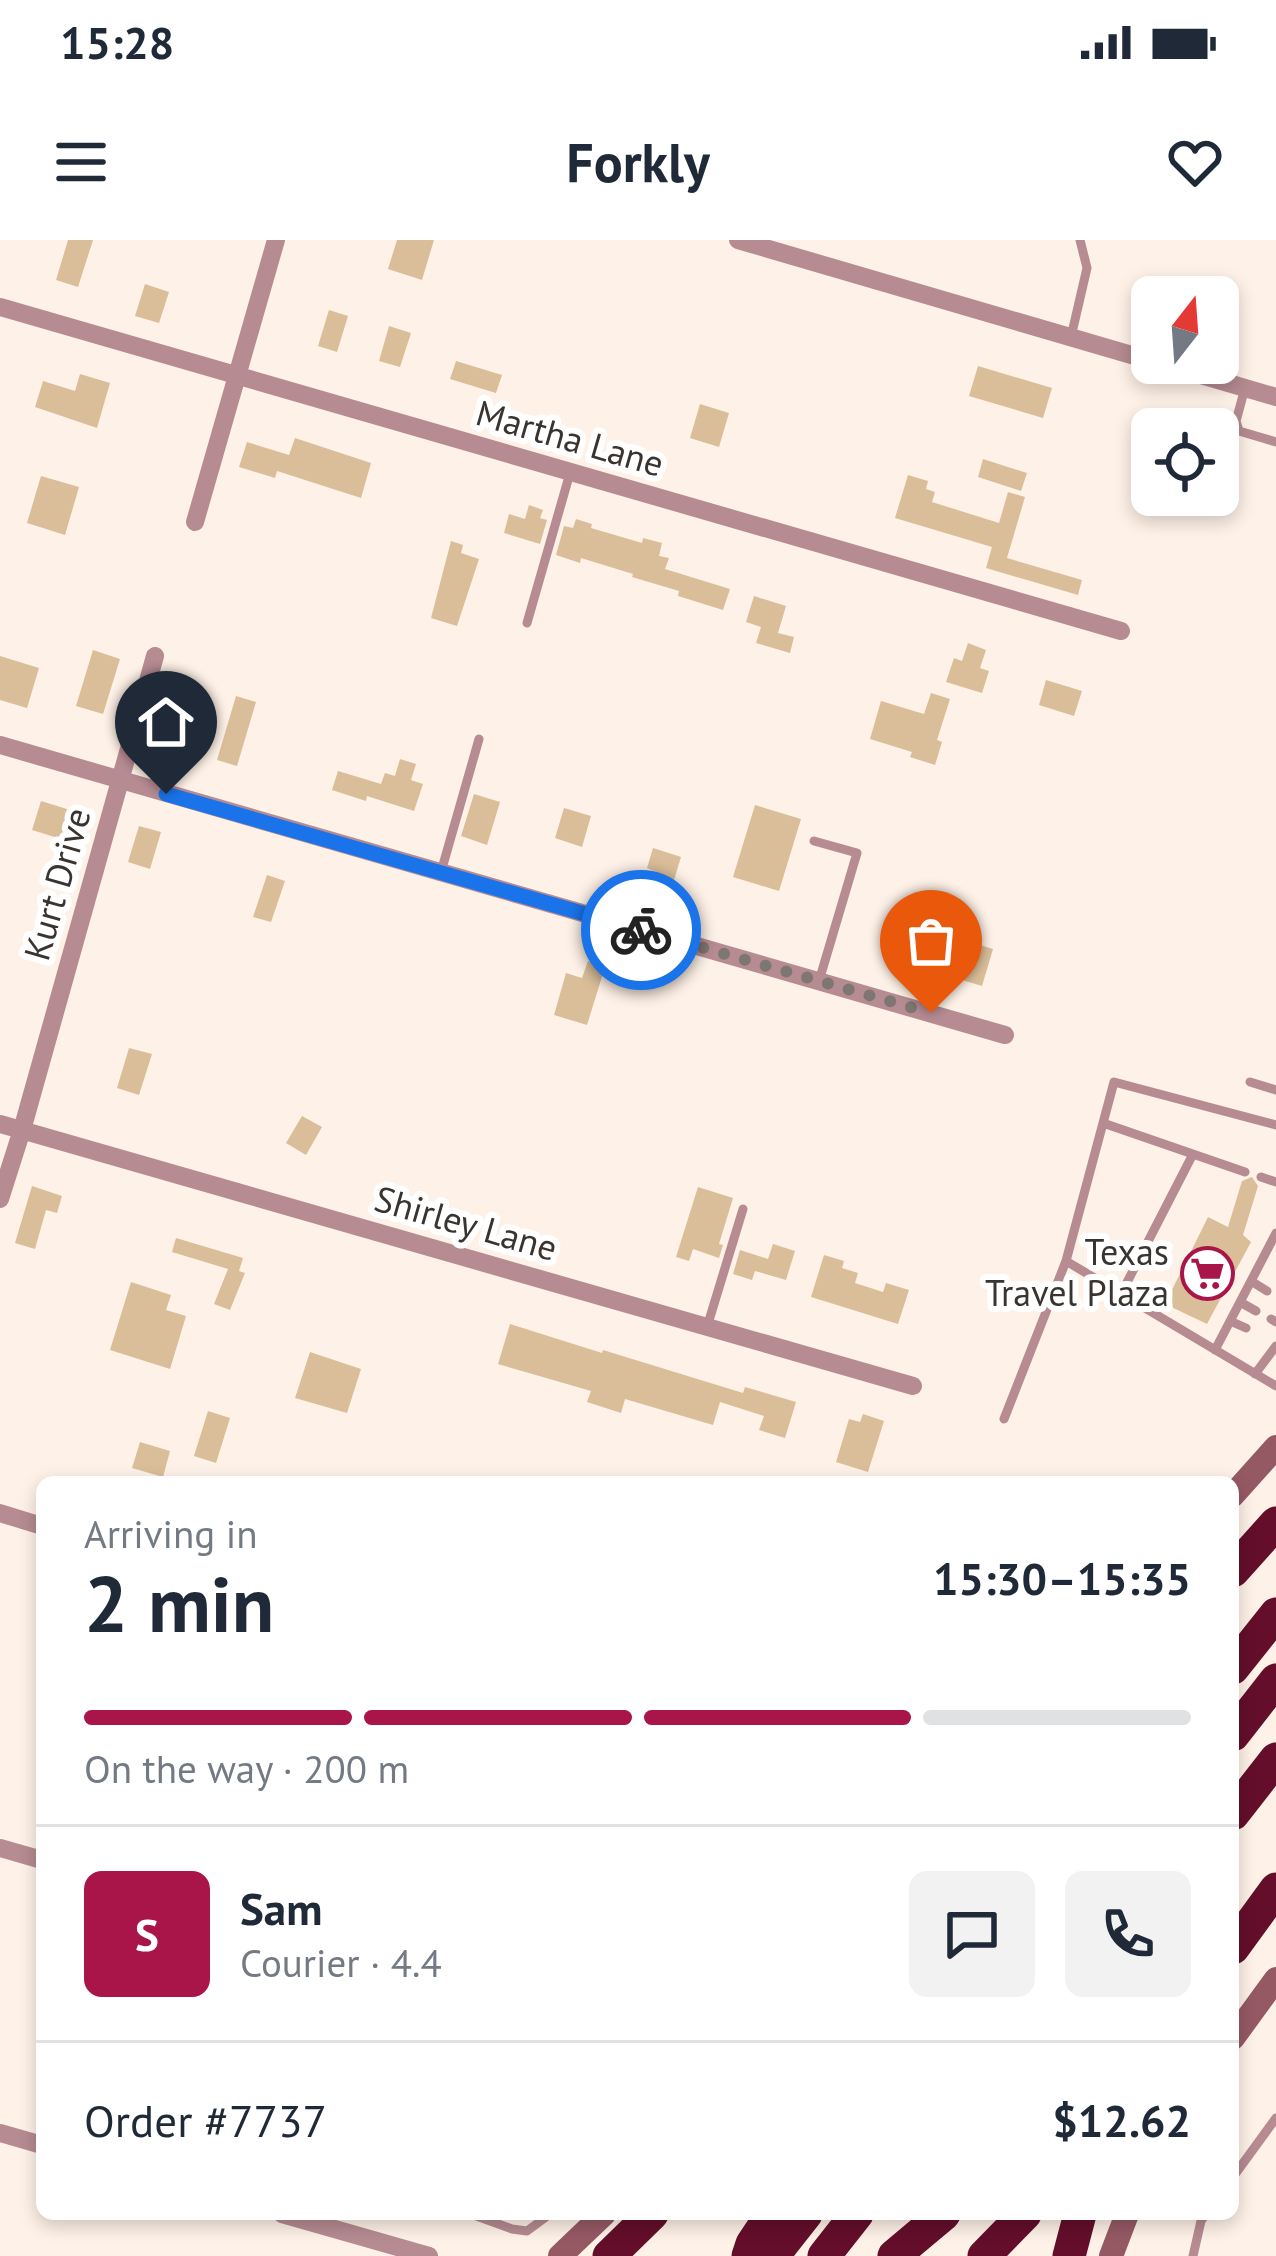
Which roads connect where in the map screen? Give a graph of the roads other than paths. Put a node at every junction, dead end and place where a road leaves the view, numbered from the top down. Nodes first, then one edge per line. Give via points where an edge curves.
1 (276, 240) edge
2 (738, 240) edge
3 (1080, 240) edge
4 (771, 244) edge
5 (0, 307) edge
6 (1071, 337) junction
7 (1131, 355) edge
8 (237, 376) junction
9 (1231, 384) edge
10 (1245, 388) junction
11 (1276, 397) edge
12 (1276, 442) edge
13 (570, 472) junction
14 (195, 522) dead end
15 (527, 623) dead end
16 (1121, 632) dead end
17 (155, 656) dead end
18 (479, 739) dead end
19 (0, 746) edge
20 (120, 780) junction
21 (814, 841) dead end
22 (441, 873) junction
23 (819, 981) junction
24 (1005, 1034) dead end
25 (1250, 1082) dead end
26 (1276, 1090) edge
27 (1103, 1123) junction
28 (0, 1124) edge
29 (1276, 1125) edge
30 (22, 1130) junction
31 (1193, 1154) junction
32 (1245, 1172) dead end
33 (1261, 1178) dead end
34 (1276, 1182) edge
35 (0, 1199) edge
36 (743, 1209) dead end
37 (1276, 1233) edge
38 (1262, 1260) junction
39 (1066, 1261) junction
40 (1276, 1268) edge
41 (1251, 1282) junction
42 (1267, 1291) dead end
43 (1121, 1294) junction
44 (1240, 1302) junction
45 (1256, 1311) dead end
46 (1230, 1321) junction
47 (707, 1327) junction
48 (1246, 1328) dead end
49 (1261, 1337) dead end
50 (1276, 1347) edge
51 (1215, 1350) junction
52 (1255, 1374) junction
53 (1276, 1385) edge
54 (913, 1386) dead end
55 (1004, 1419) dead end
56 (1276, 1447) edge
57 (1239, 1489) edge
58 (0, 1514) edge
59 (1276, 1523) edge
60 (36, 1524) edge
61 (1239, 1564) edge
62 (1276, 1614) edge
63 (1239, 1660) edge
64 (1276, 1680) edge
65 (1239, 1727) edge
66 (1276, 1759) edge
67 (1239, 1806) edge
68 (0, 1848) edge
69 (36, 1858) edge
70 (1276, 1888) edge
71 (1276, 1923) edge
72 (1239, 1940) edge
73 (1239, 1957) edge
74 (1276, 1978) edge
75 (1239, 2030) edge
76 (1276, 2118) edge
77 (0, 2134) edge
78 (36, 2144) edge
79 (1239, 2169) edge
80 (303, 2220) edge
81 (487, 2220) edge
82 (541, 2220) edge
83 (599, 2220) edge
84 (600, 2220) edge
85 (646, 2220) edge
86 (765, 2220) edge
87 (768, 2220) edge
88 (801, 2220) edge
89 (852, 2220) edge
90 (916, 2220) edge
91 (936, 2220) edge
92 (1019, 2220) edge
93 (1079, 2220) edge
94 (1089, 2220) edge
95 (1125, 2220) edge
96 (1202, 2220) edge
97 (430, 2256) edge
98 (560, 2256) edge
99 (573, 2256) edge
100 (609, 2256) edge
101 (748, 2256) edge
102 (759, 2256) edge
103 (773, 2256) edge
104 (824, 2256) edge
105 (891, 2256) edge
106 (984, 2256) edge
107 (1054, 2256) edge
108 (1070, 2256) edge
109 (1111, 2256) edge
110 (1193, 2256) edge

1 - 8 street
2 - 4 street
3 - 6 lane via 1087,268
4 - 6 street
5 - 8 street, Martha Lane
6 - 7 street
8 - 13 street, Martha Lane
8 - 14 street
9 - 10 street
10 - 11 street
10 - 12 lane via 1239,431
13 - 15 lane
13 - 16 street, Martha Lane
17 - 20 street, Kurt Drive
18 - 22 lane
19 - 20 street
20 - 22 street
20 - 30 street, Kurt Drive
21 - 23 lane via 857,853
22 - 23 street
23 - 24 street
25 - 26 lane
27 - 29 lane via 1114,1082
27 - 31 lane
27 - 39 lane
28 - 30 street, Shirley Lane
30 - 35 street, Kurt Drive
30 - 47 street, Shirley Lane
31 - 32 lane
31 - 43 lane
33 - 34 lane
36 - 47 lane
37 - 38 lane
38 - 40 lane
38 - 41 lane
39 - 43 lane
39 - 55 lane
41 - 42 lane
41 - 44 lane
43 - 51 lane
44 - 45 lane
44 - 46 lane
46 - 48 lane
46 - 51 lane
47 - 54 street, Shirley Lane
49 - 50 lane
50 - 52 lane
51 - 52 lane
52 - 53 lane
56 - 57 main road
58 - 60 street
59 - 61 highway
62 - 63 highway
64 - 65 highway
66 - 67 highway
68 - 69 street
70 - 72 highway
71 - 73 highway
74 - 75 main road
76 - 79 lane
77 - 78 street
80 - 97 street
81 - 82 lane via 527,2230
83 - 98 main road
84 - 99 main road
85 - 100 highway
86 - 101 highway
87 - 102 highway
88 - 103 highway
89 - 104 highway
90 - 105 highway
91 - 105 highway
92 - 106 highway
93 - 108 highway
94 - 107 main road
95 - 109 main road
96 - 110 lane

